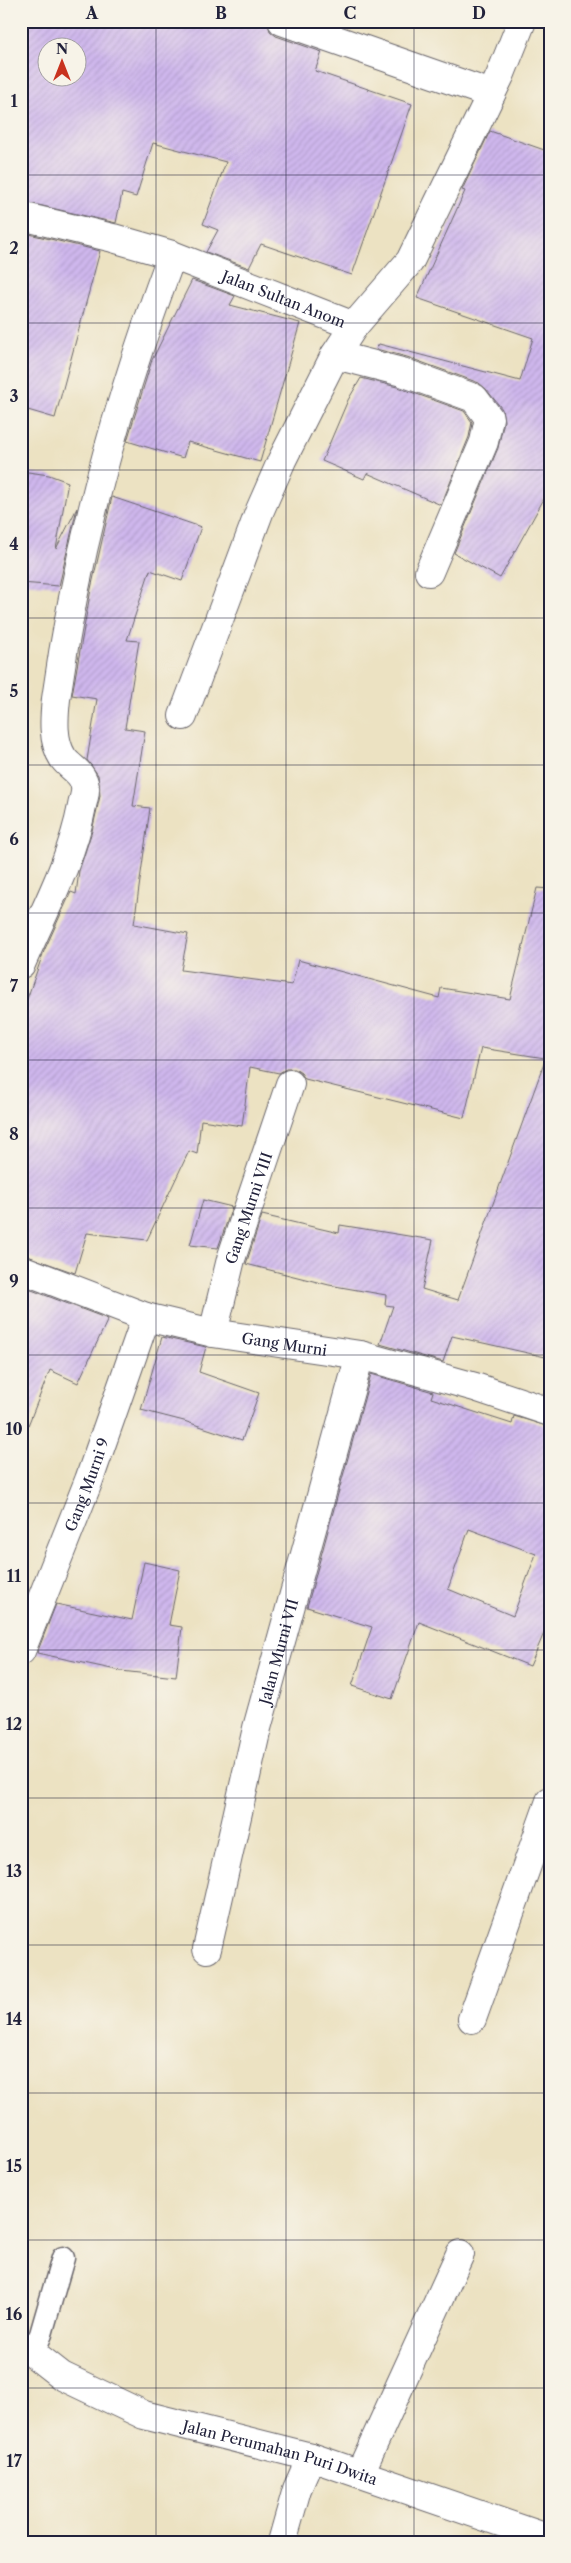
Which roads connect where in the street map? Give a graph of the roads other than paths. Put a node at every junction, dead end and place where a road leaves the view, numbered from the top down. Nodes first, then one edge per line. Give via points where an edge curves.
1 (282, 21) edge
2 (522, 21) edge
3 (491, 94) junction
4 (21, 216) edge
5 (172, 255) junction
6 (354, 326) junction
7 (336, 355) junction
8 (429, 572) dead end
9 (183, 716) dead end
10 (21, 964) edge
11 (290, 1084) dead end
12 (21, 1268) edge
13 (146, 1317) junction
14 (213, 1332) junction
15 (360, 1356) junction
16 (550, 1412) edge
17 (21, 1651) edge
18 (550, 1801) edge
19 (207, 1949) dead end
20 (472, 2019) dead end
21 (460, 2254) dead end
22 (63, 2258) dead end
23 (27, 2349) edge
24 (310, 2457) junction
25 (360, 2472) junction
26 (546, 2539) edge
27 (282, 2542) edge

1 - 3 street
2 - 3 street, Jalan Sultan Anom
3 - 6 street, Jalan Sultan Anom via 410,260
4 - 5 street, Jalan Sultan Anom
5 - 6 street, Jalan Sultan Anom
5 - 10 street via 117,413 64,639 54,720 56,740 63,758 80,773 85,788 77,832
6 - 7 street
7 - 8 street via 402,372 474,398 489,418 484,442
7 - 9 street via 260,510
11 - 14 street, Gang Murni VIII via 234,1250
12 - 13 street, Gang Murni
13 - 14 street, Gang Murni
13 - 17 street, Gang Murni 9 via 89,1480
14 - 15 street, Gang Murni
15 - 16 street, Gang Murni via 475,1387
15 - 19 street, Jalan Murni VII via 257,1728
18 - 20 street
21 - 25 street
22 - 23 lane via 41,2334
23 - 24 street, Jalan Perumahan Puri Dwita via 62,2376 144,2415
24 - 25 street, Jalan Perumahan Puri Dwita
24 - 27 street
25 - 26 street, Jalan Perumahan Puri Dwita

